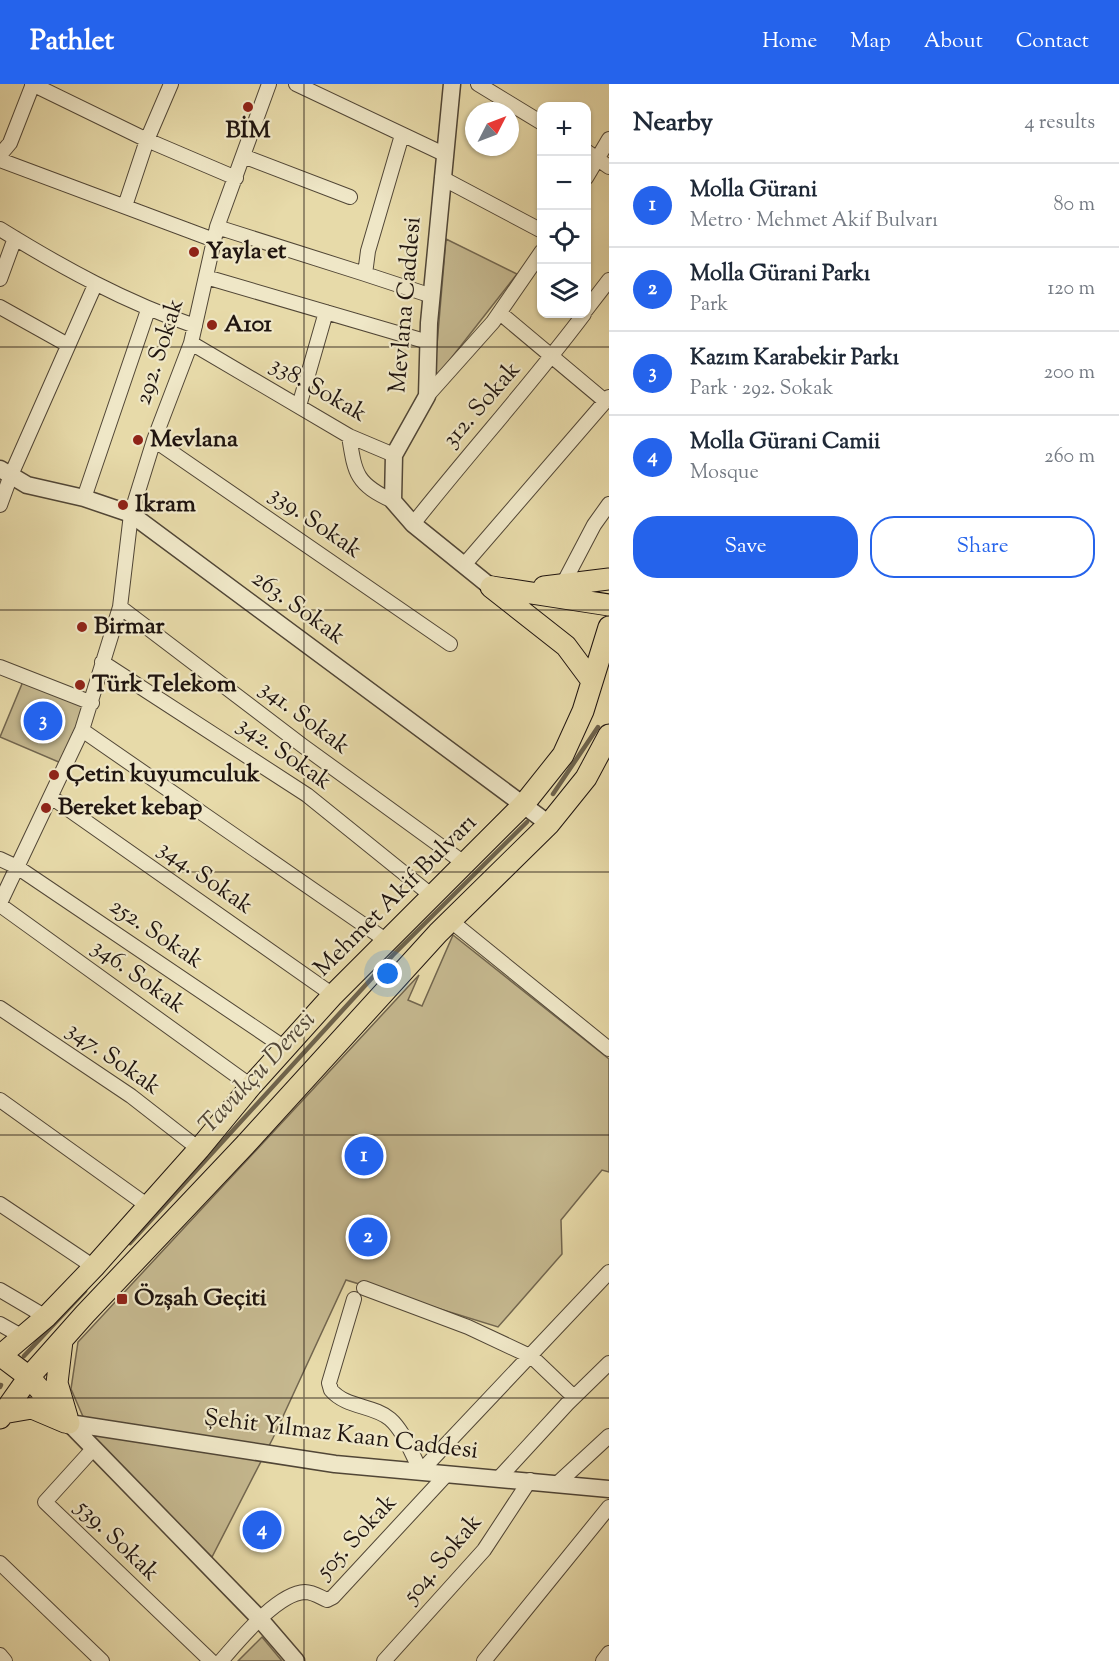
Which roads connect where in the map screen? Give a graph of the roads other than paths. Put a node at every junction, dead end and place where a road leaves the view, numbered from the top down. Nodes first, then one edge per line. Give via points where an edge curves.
1 (33, 84) edge
2 (171, 84) edge
3 (269, 84) edge
4 (296, 84) edge
5 (452, 84) edge
6 (478, 84) edge
7 (537, 120) edge
8 (402, 135) junction
9 (609, 139) edge
10 (147, 140) junction
11 (5, 141) edge
12 (0, 155) edge
13 (446, 155) junction
14 (243, 156) junction
15 (598, 159) edge
16 (0, 160) edge
17 (236, 178) junction
18 (442, 178) junction
19 (350, 197) dead end
20 (125, 206) junction
21 (537, 228) edge
22 (0, 229) edge
23 (216, 233) junction
24 (15, 238) junction
25 (537, 258) edge
26 (365, 274) junction
27 (206, 277) junction
28 (0, 279) edge
29 (609, 280) edge
30 (95, 285) junction
31 (432, 296) junction
32 (591, 304) edge
33 (0, 307) edge
34 (148, 310) junction
35 (326, 312) junction
36 (500, 313) junction
37 (580, 318) edge
38 (195, 326) junction
39 (428, 342) junction
40 (190, 343) junction
41 (68, 345) junction
42 (552, 356) junction
43 (427, 396) junction
44 (607, 399) edge
45 (299, 406) junction
46 (350, 436) junction
47 (154, 440) junction
48 (394, 456) junction
49 (5, 472) edge
50 (84, 498) junction
51 (393, 501) junction
52 (609, 504) edge
53 (0, 505) edge
54 (131, 514) junction
55 (413, 524) junction
56 (464, 565) junction
57 (609, 579) edge
58 (562, 586) junction
59 (491, 587) junction
60 (609, 605) edge
61 (120, 607) junction
62 (609, 627) edge
63 (450, 644) dead end
64 (102, 662) junction
65 (0, 667) edge
66 (592, 681) junction
67 (92, 703) junction
68 (82, 730) junction
69 (609, 735) edge
70 (51, 797) junction
71 (524, 804) junction
72 (549, 824) junction
73 (0, 859) edge
74 (464, 862) junction
75 (17, 867) junction
76 (431, 895) junction
77 (0, 904) edge
78 (451, 921) junction
79 (387, 941) junction
80 (333, 995) junction
81 (0, 1008) edge
82 (285, 1048) junction
83 (609, 1049) edge
84 (250, 1086) junction
85 (0, 1100) edge
86 (198, 1149) junction
87 (0, 1204) edge
88 (148, 1206) junction
89 (94, 1267) junction
90 (609, 1272) edge
91 (364, 1288) dead end
92 (0, 1290) edge
93 (354, 1299) dead end
94 (46, 1317) junction
95 (0, 1324) edge
96 (23, 1337) junction
97 (63, 1341) junction
98 (0, 1356) edge
99 (531, 1357) junction
100 (609, 1363) edge
101 (29, 1377) junction
102 (574, 1397) junction
103 (2, 1416) edge
104 (69, 1423) junction
105 (609, 1436) edge
106 (93, 1449) junction
107 (421, 1471) junction
108 (447, 1474) junction
109 (499, 1478) junction
110 (530, 1480) junction
111 (558, 1483) junction
112 (609, 1489) edge
113 (609, 1508) edge
114 (0, 1563) edge
115 (259, 1618) junction
116 (609, 1653) edge
117 (0, 1655) edge
118 (5, 1661) edge
119 (102, 1661) edge
120 (211, 1661) edge
121 (221, 1661) edge
122 (296, 1661) edge
123 (384, 1661) edge
124 (484, 1661) edge
125 (603, 1661) edge

1 - 10 street
1 - 11 street
2 - 10 street
3 - 14 street, 292. Sokak
4 - 8 street
5 - 13 street, Mevlana Caddesi
6 - 7 street
8 - 13 street
8 - 26 street via 368,251
9 - 15 street
10 - 17 street
10 - 20 street
11 - 12 street
13 - 18 street, Mevlana Caddesi
14 - 17 street, 292. Sokak
14 - 19 street
16 - 20 street
17 - 23 street, 292. Sokak
18 - 21 street
18 - 31 street, Mevlana Caddesi
20 - 23 street
22 - 24 street
23 - 26 street
23 - 27 street, 292. Sokak
24 - 28 street
24 - 30 street
25 - 36 street
26 - 31 street
27 - 35 street
27 - 38 street, 292. Sokak
29 - 32 street, 312. Sokak
30 - 34 street
30 - 41 street
31 - 39 street, Mevlana Caddesi
33 - 41 street
34 - 38 street
34 - 50 street
35 - 39 street
35 - 45 street
36 - 42 street
36 - 43 street
37 - 42 street, 312. Sokak
38 - 40 street, 292. Sokak
39 - 43 street, Mevlana Caddesi
40 - 45 street, 338. Sokak
40 - 47 street, 292. Sokak
41 - 49 street
42 - 44 street
42 - 55 street, 312. Sokak
43 - 48 street, Mevlana Caddesi
44 - 56 street
45 - 46 street, 338. Sokak
46 - 48 street, 338. Sokak
46 - 51 street via 355,472 368,490
47 - 54 street, 292. Sokak
47 - 63 street, 339. Sokak
48 - 51 street, Mevlana Caddesi
49 - 50 street, 263. Sokak via 27,485
49 - 53 street
50 - 54 street, 263. Sokak
51 - 55 street
52 - 58 street
54 - 61 street, 292. Sokak
54 - 71 street, 263. Sokak
55 - 56 street
56 - 59 street
57 - 58 main road
58 - 59 main road
59 - 60 main road
59 - 66 main road via 566,646
61 - 64 street, 292. Sokak
61 - 74 street, 341. Sokak
62 - 66 main road, Mehmet Akif Bulvarı
64 - 67 street, 292. Sokak
64 - 76 street, 342. Sokak via 307,795
65 - 67 street
66 - 71 main road, Mehmet Akif Bulvarı via 563,755
67 - 68 street, 292. Sokak
68 - 70 street, 292. Sokak
68 - 79 street
69 - 72 main road via 586,778
70 - 75 street, 292. Sokak
70 - 80 street, 344. Sokak
71 - 72 street, 263. Sokak
71 - 74 main road, Mehmet Akif Bulvarı
72 - 78 main road
73 - 75 street, 252. Sokak
74 - 76 main road, Mehmet Akif Bulvarı
75 - 77 street, 292. Sokak
75 - 82 street, 252. Sokak
76 - 79 main road, Mehmet Akif Bulvarı
77 - 84 street, 346. Sokak
78 - 83 street
78 - 97 main road
79 - 80 main road, Mehmet Akif Bulvarı
80 - 82 main road, Mehmet Akif Bulvarı
81 - 86 street, 347. Sokak via 131,1096
82 - 84 main road, Mehmet Akif Bulvarı
84 - 86 main road, Mehmet Akif Bulvarı
85 - 88 street
86 - 88 main road, Mehmet Akif Bulvarı
87 - 89 street
88 - 89 main road, Mehmet Akif Bulvarı
89 - 94 main road, Mehmet Akif Bulvarı
90 - 99 street
91 - 99 street via 468,1327
92 - 94 street
93 - 107 street via 329,1383 340,1398 389,1418
94 - 96 main road, Mehmet Akif Bulvarı
95 - 96 street
96 - 98 main road, Mehmet Akif Bulvarı
97 - 101 main road
97 - 104 main road via 57,1383
98 - 101 main road
99 - 102 street
99 - 107 street
100 - 102 street
101 - 103 main road
101 - 104 main road
102 - 109 street
103 - 104 main road via 32,1408
104 - 106 street
104 - 107 street, Şehit Yılmaz Kaan Caddesi via 335,1464
105 - 111 street
106 - 115 street
106 - 120 street, 539. Sokak via 45,1502
107 - 108 street, Şehit Yılmaz Kaan Caddesi
108 - 109 street, Şehit Yılmaz Kaan Caddesi
108 - 115 street, 505. Sokak via 333,1597 327,1600 307,1592 297,1593
109 - 110 street, Şehit Yılmaz Kaan Caddesi
110 - 111 street, Şehit Yılmaz Kaan Caddesi
110 - 123 street, 504. Sokak via 484,1550
111 - 112 street, Şehit Yılmaz Kaan Caddesi
113 - 124 street
114 - 119 street
115 - 121 street
115 - 122 street
116 - 125 street
117 - 118 street

